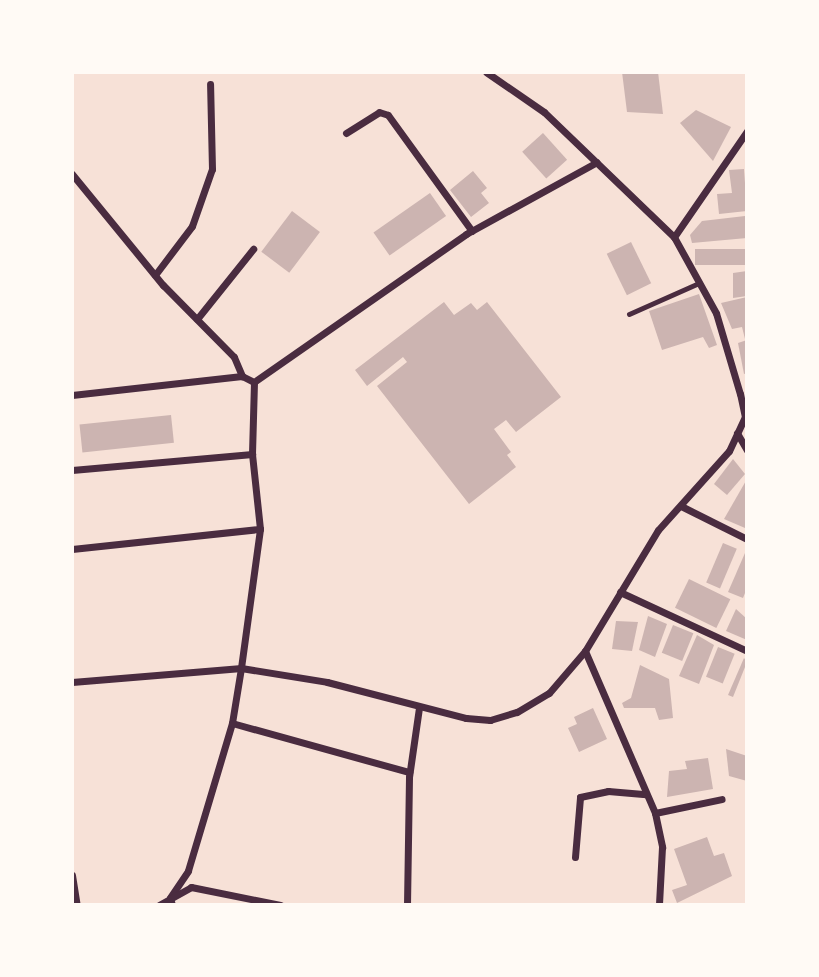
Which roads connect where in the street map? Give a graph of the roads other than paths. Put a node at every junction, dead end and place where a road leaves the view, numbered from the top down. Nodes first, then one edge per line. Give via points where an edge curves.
1 (486, 72) edge
2 (210, 84) dead end
3 (747, 131) edge
4 (346, 133) dead end
5 (597, 162) junction
6 (72, 174) edge
7 (472, 231) junction
8 (674, 237) junction
9 (253, 249) dead end
10 (155, 275) junction
11 (699, 283) junction
12 (629, 313) dead end
13 (197, 319) junction
14 (242, 376) junction
15 (254, 382) junction
16 (744, 392) edge
17 (72, 395) edge
18 (737, 433) junction
19 (747, 450) edge
20 (253, 454) junction
21 (72, 470) edge
22 (681, 506) junction
23 (260, 529) junction
24 (747, 539) edge
25 (72, 549) edge
26 (620, 592) junction
27 (585, 651) junction
28 (747, 652) edge
29 (241, 668) junction
30 (72, 682) edge
31 (419, 708) junction
32 (232, 723) junction
33 (409, 772) junction
34 (646, 794) junction
35 (722, 799) dead end
36 (655, 813) junction
37 (575, 857) dead end
38 (72, 875) edge
39 (171, 902) edge
40 (77, 905) edge
41 (159, 905) edge
42 (280, 905) edge
43 (407, 905) edge
44 (659, 905) edge

1 - 5 street via 544,112
2 - 10 street via 212,169 192,226
3 - 8 street
4 - 7 street via 379,111 388,115
5 - 7 street
5 - 8 street
6 - 10 street
7 - 15 street
8 - 11 street
9 - 13 street
10 - 13 street
11 - 12 lane
11 - 16 street via 716,313
13 - 14 street via 234,357
14 - 15 street
14 - 17 street
15 - 20 street
16 - 18 street via 745,417
18 - 19 street
18 - 22 street via 729,451
20 - 21 street
20 - 23 street
22 - 24 street
22 - 26 street via 652,538
23 - 25 street
23 - 29 street
26 - 27 street
26 - 28 street
27 - 31 street via 549,693 517,712 490,720
27 - 34 street
29 - 30 street
29 - 31 street via 327,682
29 - 32 street
31 - 33 street
32 - 33 street
32 - 39 street via 188,871
33 - 43 street
34 - 36 street
34 - 37 street via 608,791 580,797
35 - 36 street
36 - 44 street via 662,847
38 - 40 street
39 - 41 street
39 - 42 street via 191,887

